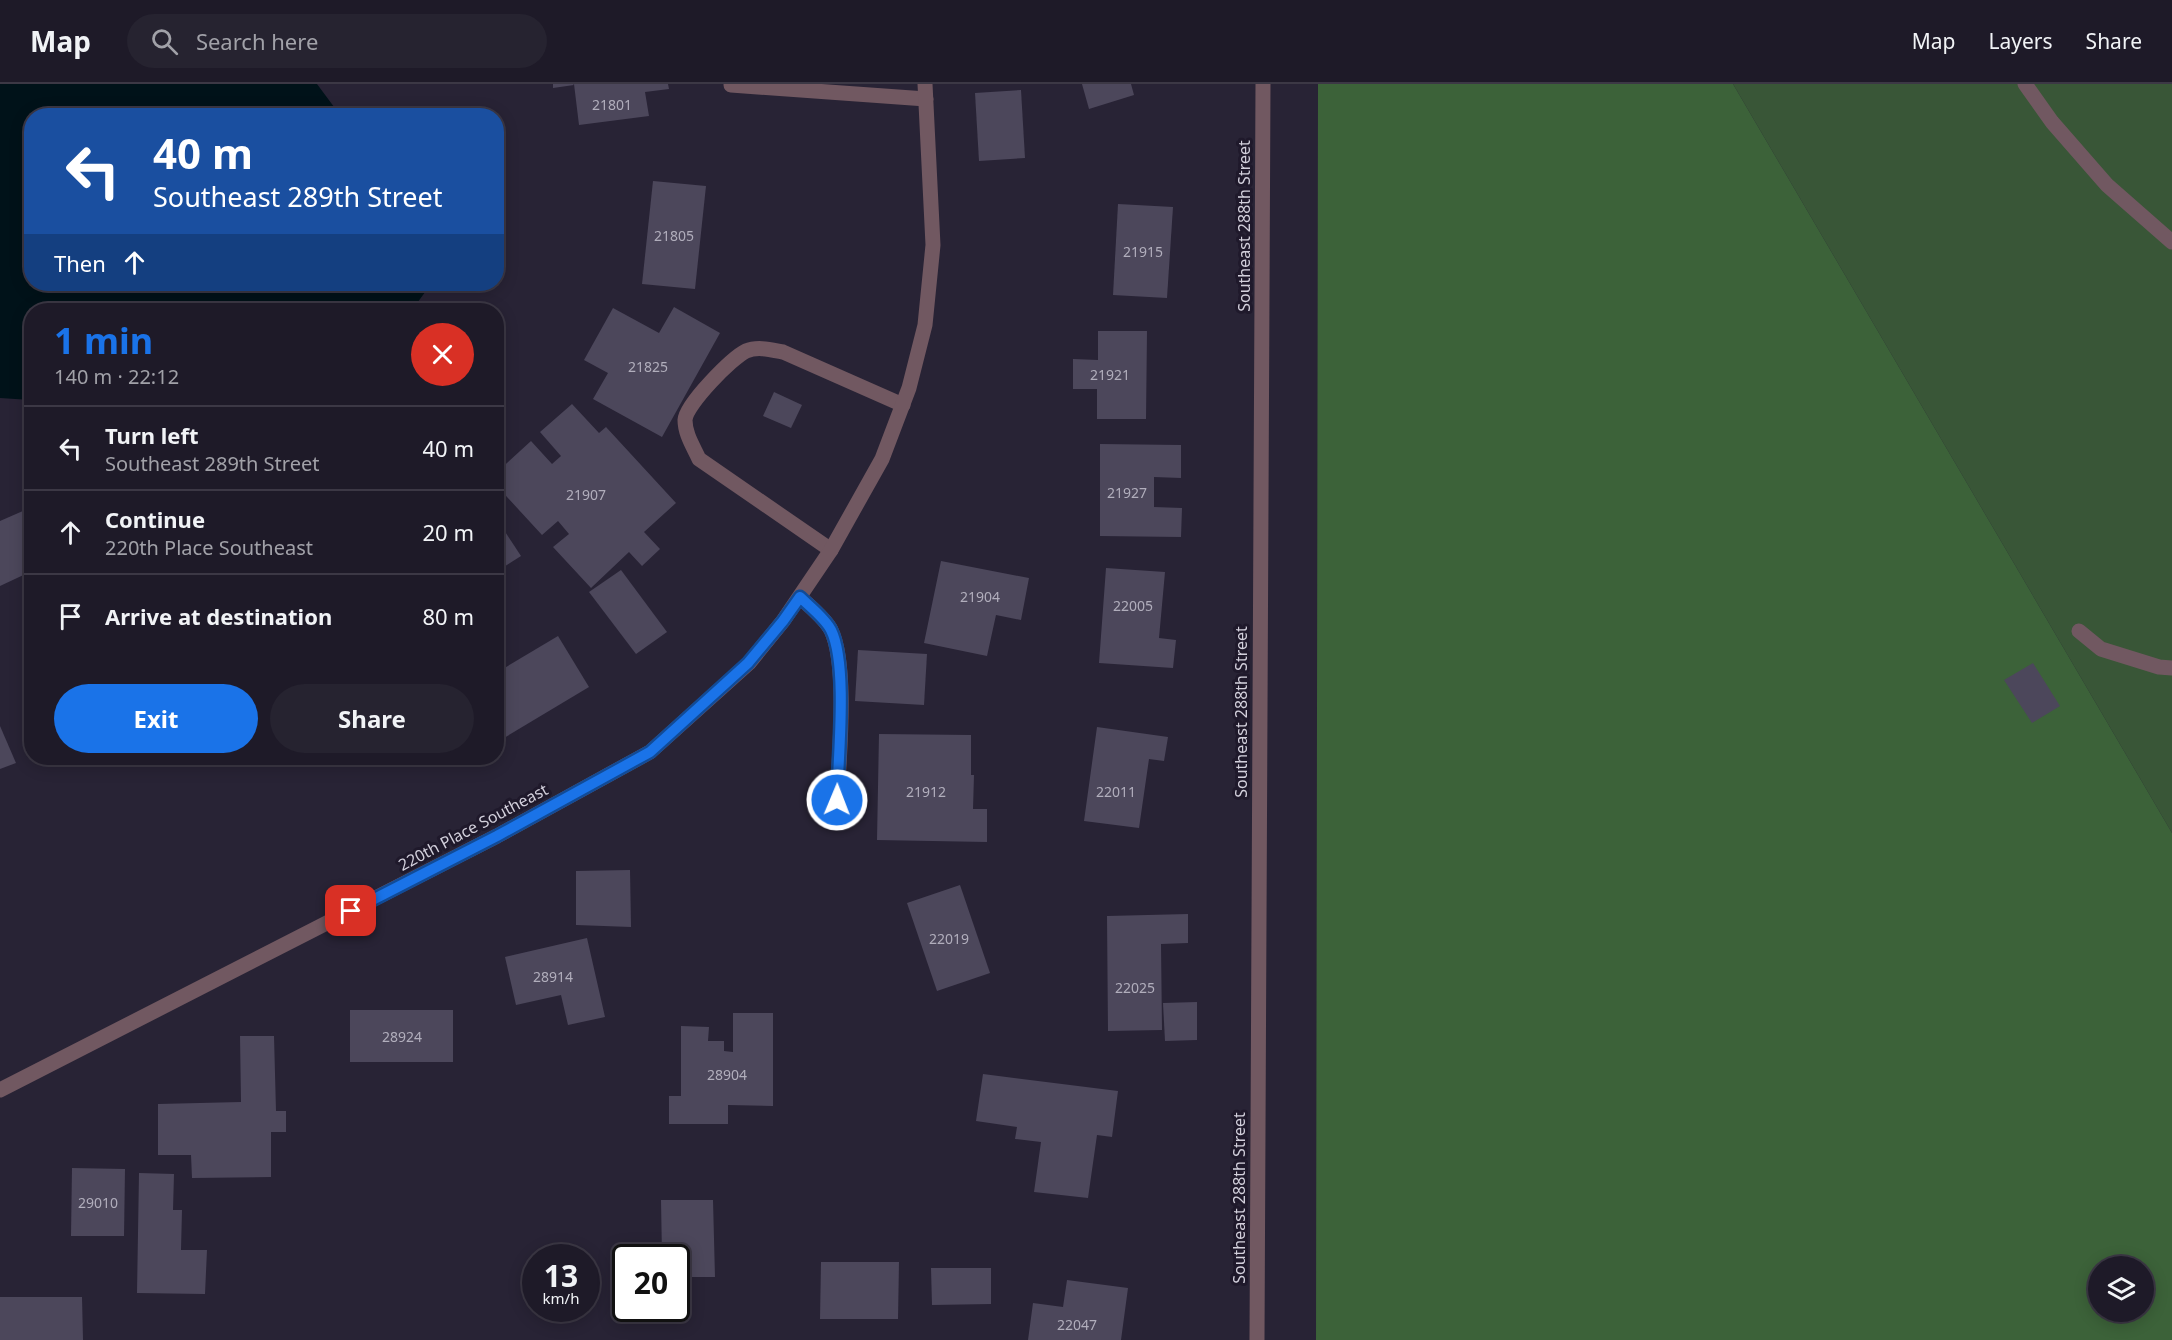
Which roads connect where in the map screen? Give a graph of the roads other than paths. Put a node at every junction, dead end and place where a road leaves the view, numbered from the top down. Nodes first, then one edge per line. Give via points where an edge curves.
1 (1263, 84) edge
2 (2025, 84) edge
3 (731, 85) edge
4 (926, 91) edge
5 (2172, 242) edge
6 (903, 405) junction
7 (831, 550) junction
8 (800, 597) junction
9 (2079, 631) dead end
10 (2172, 668) edge
11 (837, 800) dead end
12 (0, 1090) edge
13 (1257, 1340) edge

1 - 13 street, Southeast 288th Street
2 - 5 street via 2107,185
3 - 4 street
4 - 6 street, 220th Place Southeast via 933,245 925,325
6 - 7 street, 220th Place Southeast via 882,459
6 - 7 street via 783,352 762,348 747,350 729,364 689,408 685,418 687,437 699,459
7 - 8 street, 220th Place Southeast
8 - 11 street via 831,629 839,656
8 - 12 street, 220th Place Southeast via 748,663 650,752 497,836
9 - 10 street via 2101,649

